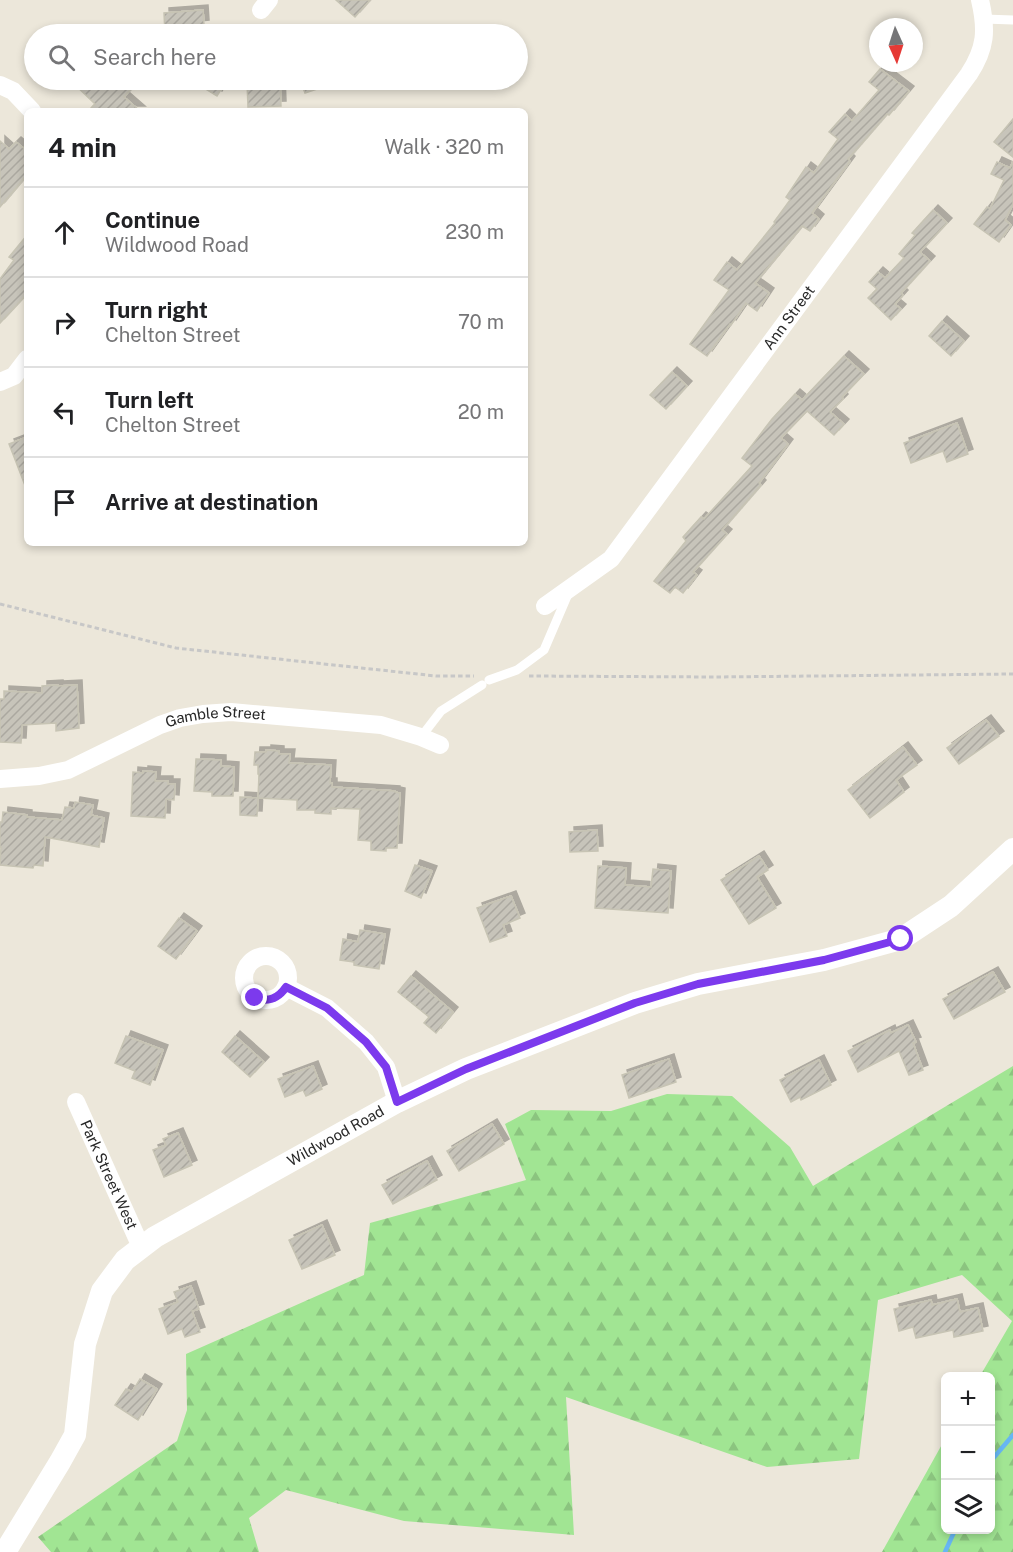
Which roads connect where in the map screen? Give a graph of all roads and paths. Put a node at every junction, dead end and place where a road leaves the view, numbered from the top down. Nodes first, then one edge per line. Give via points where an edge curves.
1 (980, 0) edge
2 (984, 19) junction
3 (1013, 20) edge
4 (0, 85) edge
5 (29, 108) edge
6 (24, 363) edge
7 (0, 382) edge
8 (570, 589) junction
9 (544, 606) dead end
10 (421, 737) junction
11 (440, 745) dead end
12 (0, 779) edge
13 (1013, 849) edge
14 (286, 987) dead end
15 (76, 1102) dead end
16 (397, 1102) junction
17 (141, 1247) junction
18 (5, 1552) edge

1 - 2 street, Ann Street
2 - 3 lane
2 - 8 street, Ann Street via 981,53 969,74 611,559
4 - 5 street via 13,91
6 - 7 street via 14,376
8 - 9 street, Ann Street
8 - 10 lane via 544,650 517,670 486,682 441,711
10 - 11 street, Gamble Street
10 - 12 street, Gamble Street via 381,725 231,712 203,714 160,725 68,770
13 - 16 street, Wildwood Road via 951,906 901,939 824,960 698,984 635,1003 466,1069
14 - 16 street via 327,1008 366,1042 386,1067
15 - 17 street, Park Street West
16 - 17 street, Wildwood Road
17 - 18 street, Wildwood Road via 125,1260 102,1291 85,1344 75,1435

